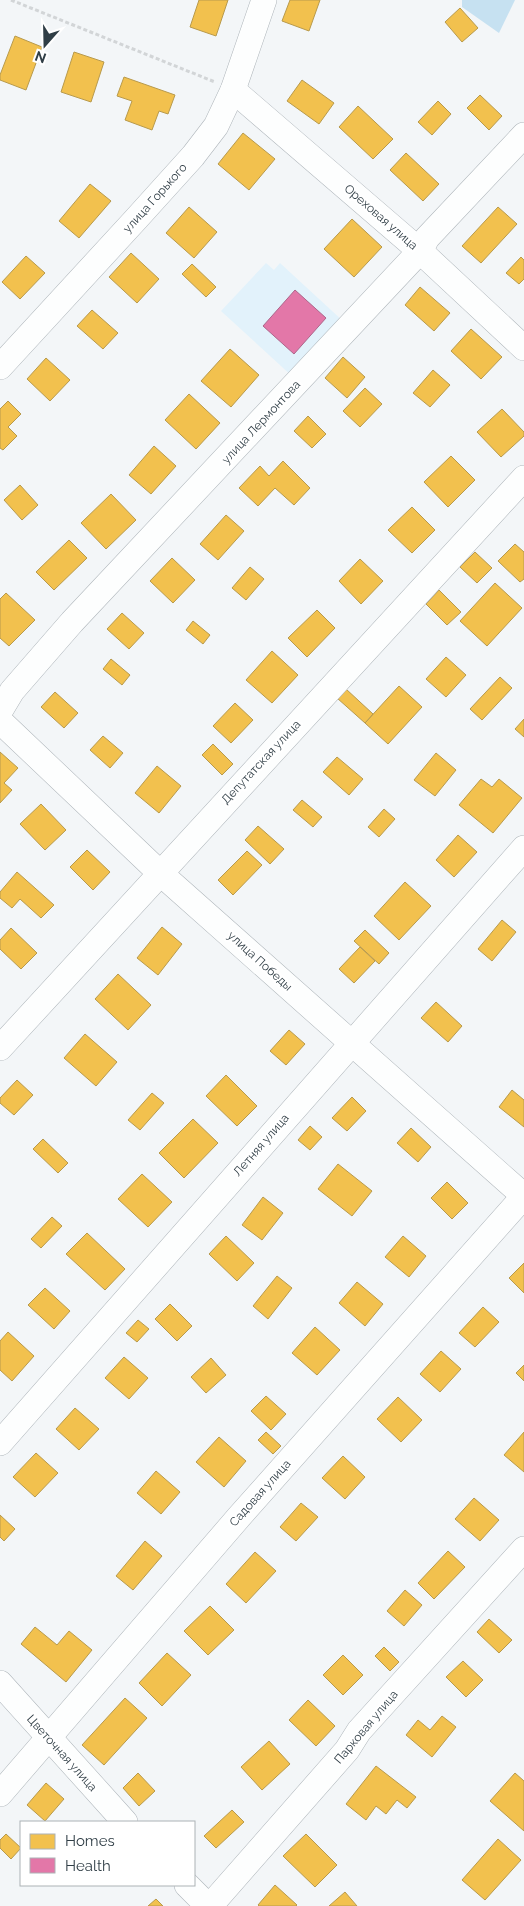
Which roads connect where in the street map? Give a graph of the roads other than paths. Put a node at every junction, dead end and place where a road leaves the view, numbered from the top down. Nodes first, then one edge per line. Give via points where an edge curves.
1 (264, 0) edge
2 (233, 90) junction
3 (524, 135) edge
4 (420, 251) junction
5 (524, 348) edge
6 (0, 367) edge
7 (524, 478) edge
8 (0, 711) edge
9 (0, 721) edge
10 (524, 848) edge
11 (160, 873) junction
12 (351, 1043) junction
13 (0, 1048) edge
14 (524, 1196) edge
15 (0, 1443) edge
16 (524, 1549) edge
17 (0, 1683) edge
18 (49, 1738) junction
19 (0, 1794) edge
20 (124, 1821) edge
21 (187, 1886) edge
22 (209, 1906) edge

1 - 2 street, улица Горького
2 - 4 street, Ореховая улица
2 - 6 street, улица Горького via 216,126 193,156
3 - 4 street, улица Лермонтова via 427,238
4 - 5 street, Ореховая улица
4 - 8 street, улица Лермонтова via 72,622 12,691
7 - 11 street, Депутатская улица
9 - 11 street, улица Победы
10 - 12 street, Летняя улица
11 - 12 street, улица Победы
11 - 13 street, Депутатская улица
12 - 14 street, улица Победы
12 - 15 street, Летняя улица
14 - 18 street, Садовая улица via 238,1518
16 - 22 street, Парковая улица via 359,1731 347,1750
17 - 18 street, Цветочная улица
18 - 19 street, Садовая улица
18 - 20 street, Цветочная улица
21 - 22 street

